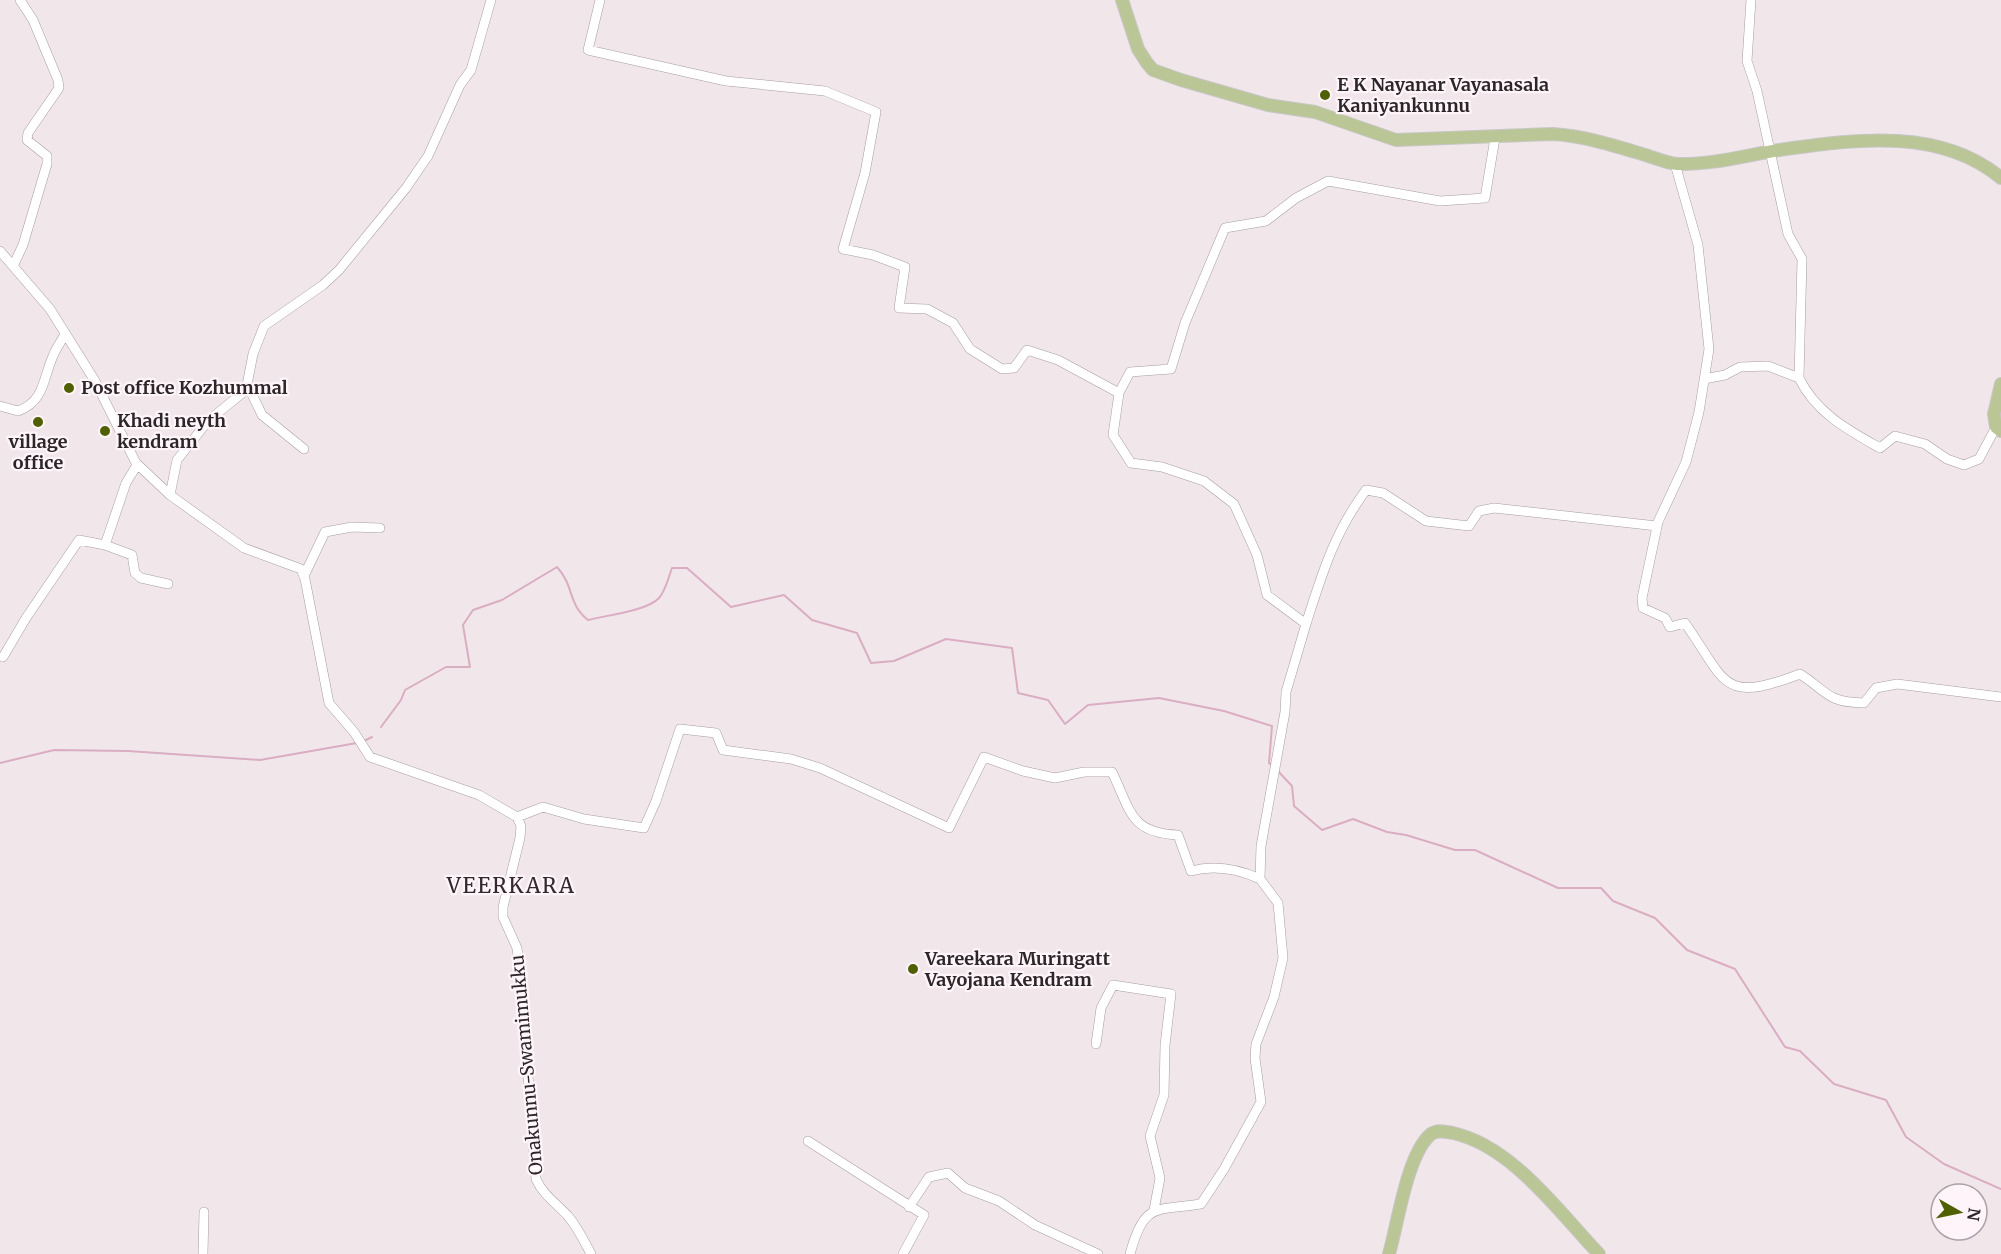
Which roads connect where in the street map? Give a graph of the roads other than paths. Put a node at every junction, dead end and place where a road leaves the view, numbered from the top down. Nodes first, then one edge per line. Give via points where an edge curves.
1 (20, 0) edge
2 (491, 0) edge
3 (600, 0) edge
4 (1122, 0) edge
5 (1751, 0) edge
6 (1496, 138) junction
7 (1769, 152) junction
8 (1675, 164) junction
9 (2001, 178) edge
10 (0, 251) edge
11 (14, 264) junction
12 (65, 334) junction
13 (1799, 378) junction
14 (1704, 379) junction
15 (2001, 384) edge
16 (248, 386) junction
17 (1119, 393) junction
18 (0, 406) edge
19 (1998, 429) edge
20 (304, 449) dead end
21 (138, 465) junction
22 (170, 495) junction
23 (1658, 526) junction
24 (380, 528) dead end
25 (105, 545) junction
26 (304, 576) junction
27 (168, 584) dead end
28 (1306, 624) junction
29 (3, 657) dead end
30 (2001, 697) edge
31 (517, 817) junction
32 (1260, 879) junction
33 (1096, 1044) dead end
34 (808, 1141) dead end
35 (909, 1206) junction
36 (1154, 1210) junction
37 (204, 1212) dead end
38 (203, 1254) edge
39 (591, 1254) edge
40 (903, 1254) edge
41 (1098, 1254) edge
42 (1130, 1254) edge
43 (1389, 1254) edge
44 (1599, 1254) edge

1 - 11 street via 33,20 59,88 28,133 27,140 45,152 46,164
2 - 16 street via 471,70 460,85 428,156 339,270 264,326
3 - 17 street via 588,50 726,81 825,91 876,112 865,173 843,249 905,267 899,308 927,309 953,323 970,349 1002,369 1014,368 1027,350 1058,360
4 - 6 main road via 1138,49 1153,70 1165,75 1268,105 1315,112 1396,140
5 - 7 street via 1746,61 1757,92
6 - 8 main road via 1579,136
6 - 17 street via 1485,198 1440,201 1328,181 1296,198 1266,221 1225,228 1185,322 1171,369 1130,372
7 - 8 main road
7 - 9 main road via 1855,141 1910,142 1942,146
7 - 13 street via 1788,234 1802,259
8 - 14 street via 1698,245 1708,349
10 - 11 street
11 - 12 street
12 - 18 street via 32,404 18,411
12 - 21 street
13 - 14 street via 1768,366 1740,367
13 - 19 street via 1809,397 1840,425 1880,448 1895,436 1924,444 1964,465 1979,459
14 - 23 street via 1686,462
15 - 19 main road via 1994,414
16 - 20 street via 262,414
16 - 22 street via 204,425 177,460
17 - 28 street via 1113,435 1131,463 1162,467 1204,481 1234,504 1257,555 1267,595
21 - 22 street
21 - 25 street via 126,483
22 - 26 street via 244,548 296,565
23 - 28 street via 1494,508 1479,512 1469,526 1426,521 1383,493 1366,490 1344,519
23 - 30 street via 1643,608 1665,618 1670,627 1686,623 1719,676 1737,688 1749,689 1800,674 1828,698 1852,702 1864,703 1876,688 1897,684
24 - 26 street via 352,527 325,532
25 - 27 street via 132,555 135,573 141,578
25 - 29 street via 79,540
26 - 31 street via 329,703 370,757 479,795
28 - 32 street via 1286,692 1261,846
31 - 32 street via 543,807 584,819 644,828 680,729 716,733 723,750 791,759 820,768 949,828 984,757 1055,778 1112,772 1136,822 1155,834 1178,835 1191,872 1205,867 1243,871
31 - 39 street, Onakunnu-Swamimukku via 520,832 503,917 517,948 520,971 536,1179 547,1197 568,1216
32 - 36 street via 1278,903 1283,958 1274,997 1256,1044 1262,1102 1201,1204
33 - 36 street via 1101,1008 1113,985 1171,994 1164,1095 1150,1136 1160,1178
34 - 35 street
35 - 40 street via 924,1215
35 - 41 street via 929,1177 948,1173 965,1188 999,1201 1035,1225
36 - 42 street via 1143,1220
37 - 38 street
43 - 44 main road via 1419,1150 1433,1132 1439,1131 1464,1136 1511,1162

